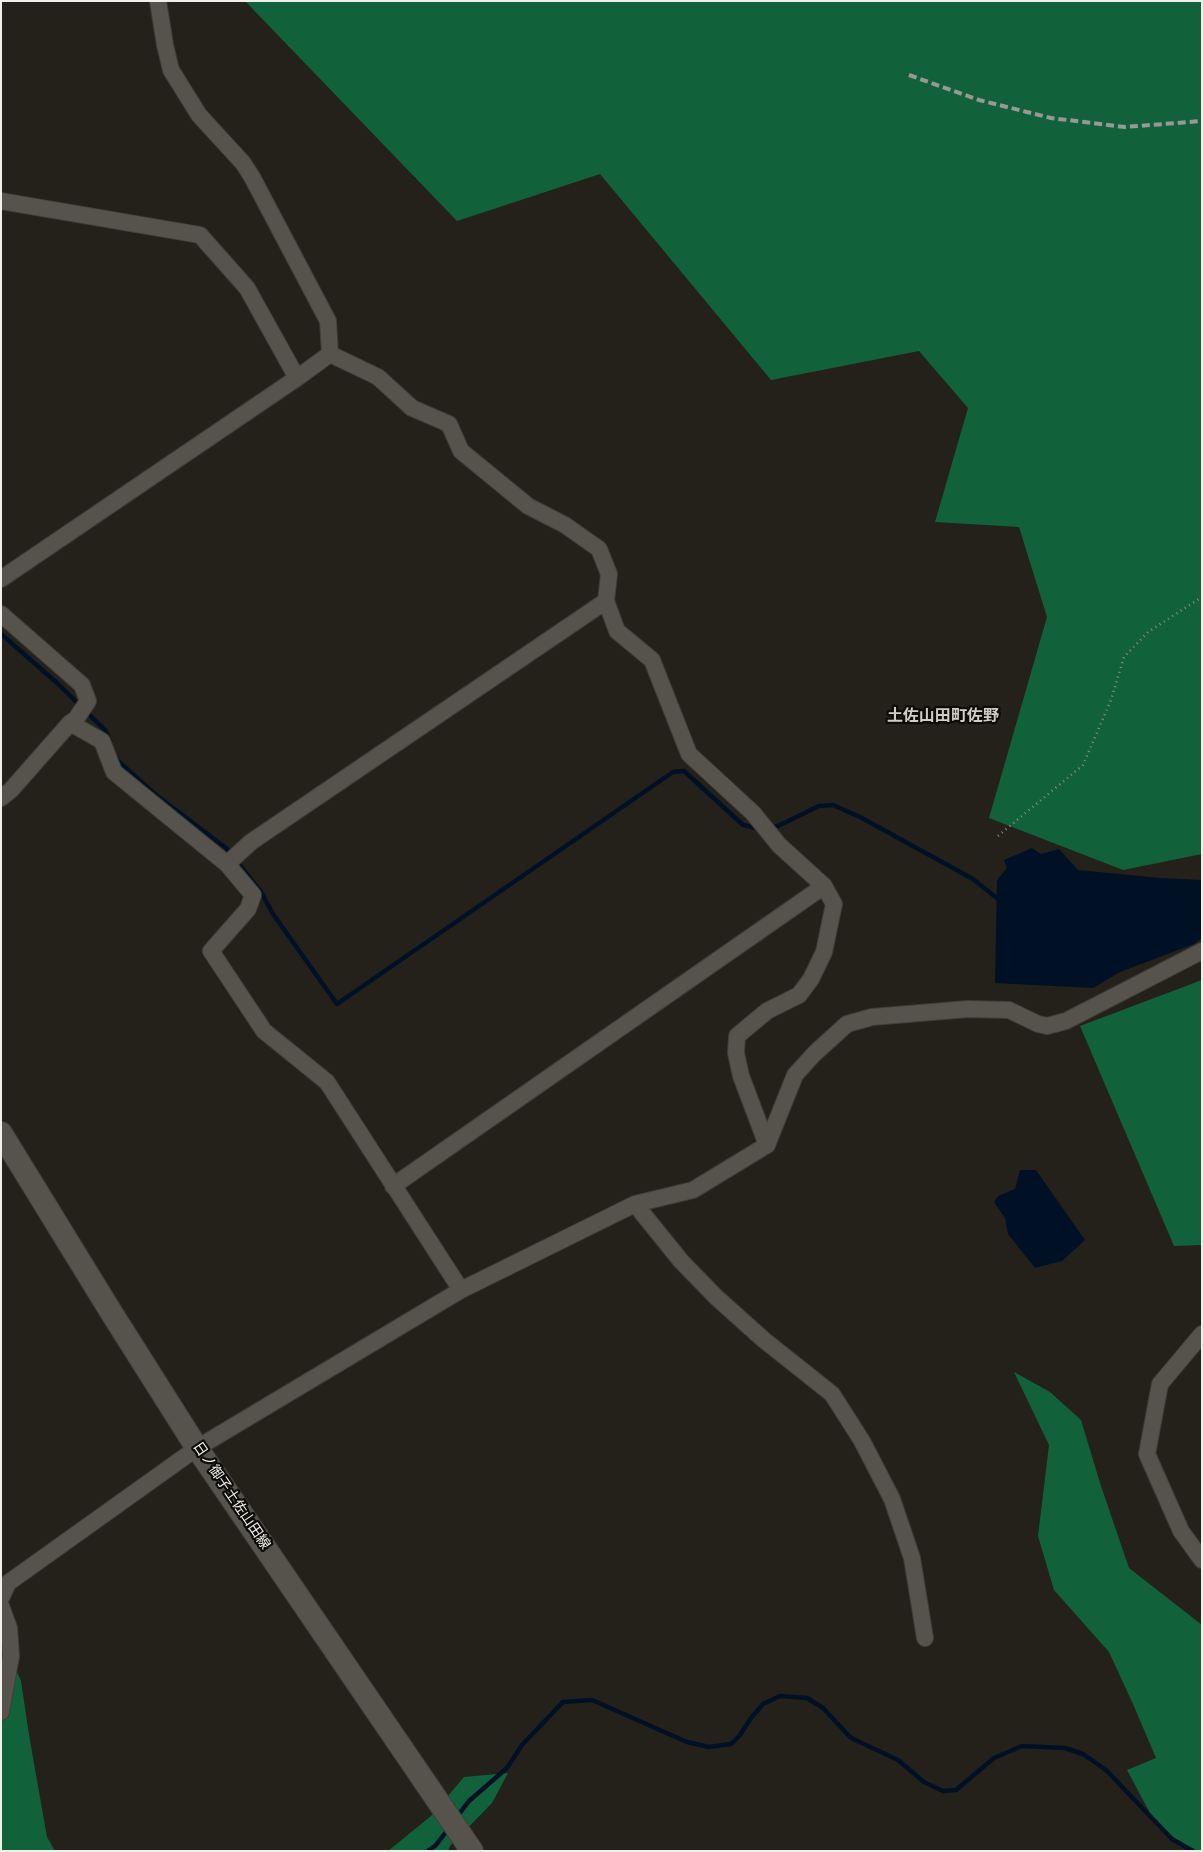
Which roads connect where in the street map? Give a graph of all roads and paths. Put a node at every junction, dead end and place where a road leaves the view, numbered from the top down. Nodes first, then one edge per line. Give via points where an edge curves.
1 (158, 1) edge
2 (1, 201) edge
3 (330, 354) junction
4 (297, 378) junction
5 (1, 579) edge
6 (1202, 596) edge
7 (606, 601) junction
8 (1, 614) edge
9 (73, 721) junction
10 (1, 798) edge
11 (998, 836) dead end
12 (227, 864) junction
13 (824, 886) junction
14 (1202, 951) edge
15 (1, 1133) edge
16 (767, 1145) junction
17 (393, 1186) junction
18 (635, 1204) junction
19 (460, 1290) junction
20 (1202, 1334) edge
21 (197, 1448) junction
22 (1202, 1560) edge
23 (3, 1586) edge
24 (1, 1606) edge
25 (925, 1638) dead end
26 (1, 1712) edge
27 (472, 1851) edge

1 - 3 street via 171,70 199,115 252,178 328,320
2 - 4 street via 200,235 247,288
3 - 4 street
3 - 7 street via 378,377 412,408 449,424 461,451 528,506 599,549 609,574
4 - 5 street
6 - 11 path via 1148,632 1124,657 1111,700 1083,765
7 - 12 street via 251,842
7 - 13 street via 617,631 652,660 689,754 753,813 779,845
8 - 9 street via 82,685 88,701
9 - 10 street
9 - 12 street via 102,741 114,772
12 - 17 street via 253,895 248,909 211,950 264,1031 327,1082
13 - 16 street via 834,904 824,952 811,979 799,995 767,1011 736,1036 741,1076
13 - 17 street
14 - 16 street via 1066,1021 1047,1026 1009,1010 968,1009 872,1017 846,1024 795,1076
15 - 21 main road, 日ノ御子土佐山田線
16 - 18 street via 693,1190
17 - 19 street
18 - 19 street
18 - 25 street via 681,1261 716,1297 832,1394 862,1441 892,1500 912,1558
19 - 21 street
20 - 22 street via 1160,1384 1147,1454 1181,1531
21 - 23 street
21 - 27 main road, 日ノ御子土佐山田線
24 - 26 street via 9,1628 12,1656

